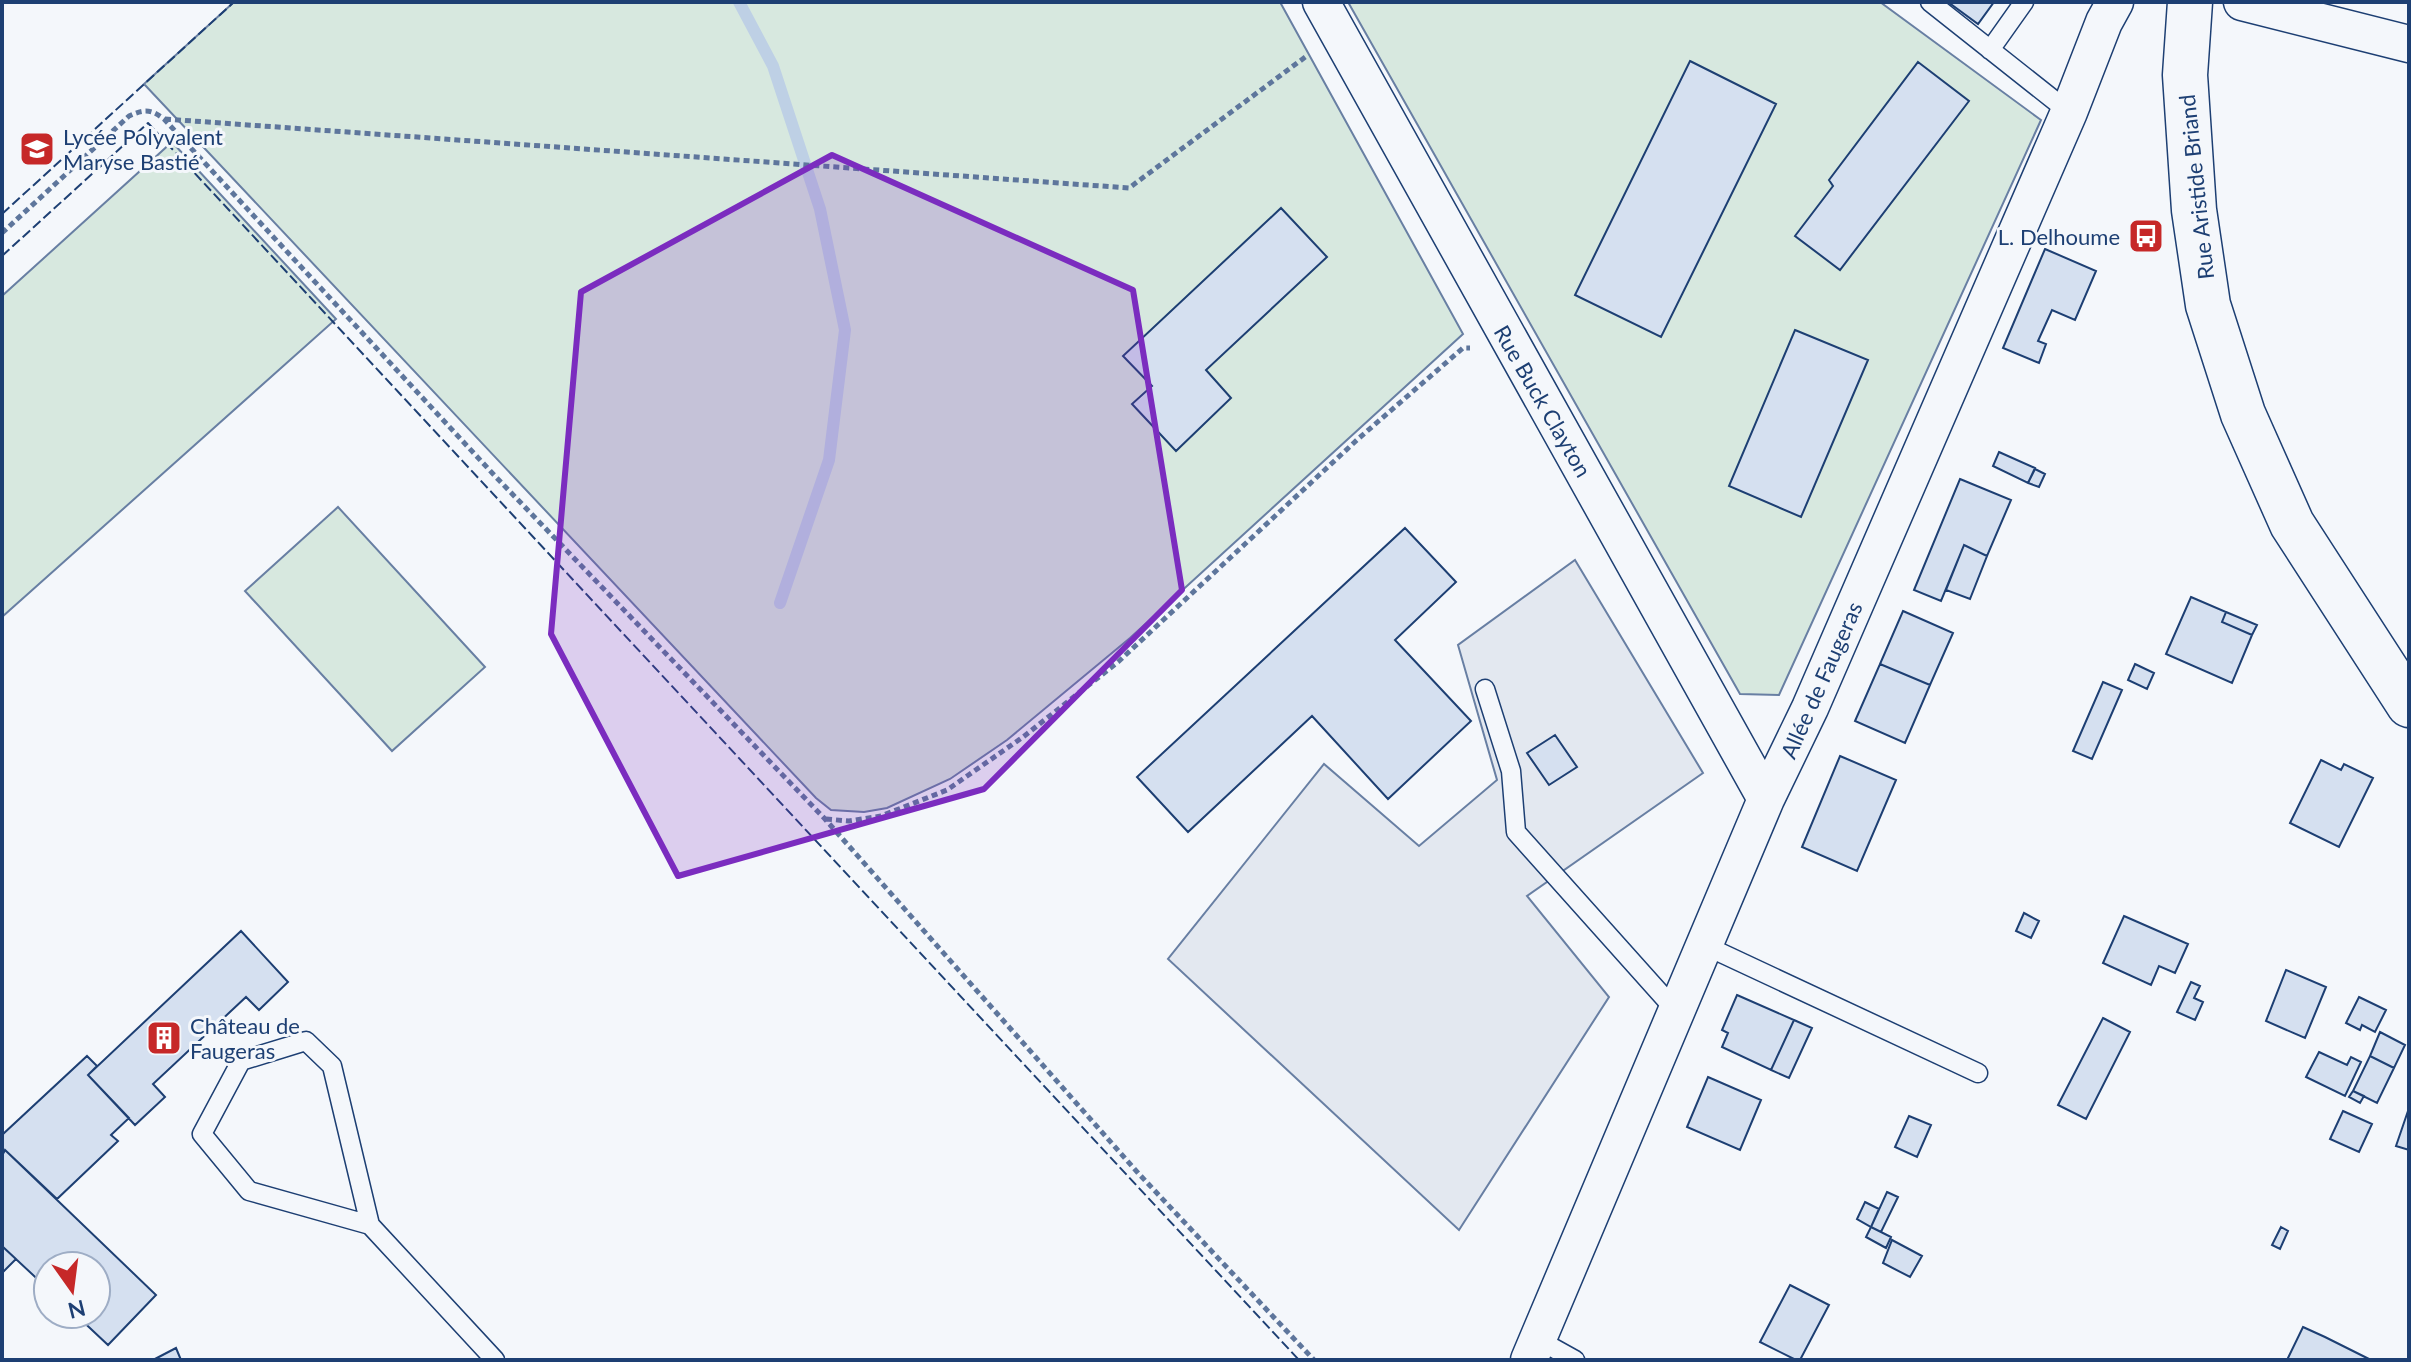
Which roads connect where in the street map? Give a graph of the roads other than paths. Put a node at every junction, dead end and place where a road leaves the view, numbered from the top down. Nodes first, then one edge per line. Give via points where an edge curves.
1 (1930, 2) edge
2 (2024, 2) edge
3 (2115, 2) edge
4 (2190, 2) edge
5 (2242, 2) edge
6 (1330, 17) edge
7 (2409, 44) edge
8 (1990, 50) junction
9 (2069, 112) junction
10 (1485, 689) dead end
11 (2409, 705) edge
12 (1766, 799) junction
13 (1704, 945) junction
14 (1677, 1012) junction
15 (1978, 1073) dead end
16 (370, 1225) junction
17 (1534, 1350) edge
18 (495, 1360) edge
19 (1575, 1360) edge

1 - 8 lane
2 - 8 lane
3 - 9 street, Allée de Faugeras
4 - 11 street, Rue Aristide Briand via 2185,75 2194,210 2208,305 2243,414 2292,524
5 - 7 street
6 - 12 street, Rue Buck Clayton
8 - 9 lane
9 - 12 street, Allée de Faugeras
10 - 14 lane via 1511,771 1516,832
12 - 13 street, Allée de Faugeras
13 - 14 street, Allée de Faugeras
13 - 15 lane
14 - 17 street, Allée de Faugeras
16 - 16 lane via 249,1191 202,1134 241,1061 306,1041 332,1066
16 - 18 lane
17 - 19 lane

